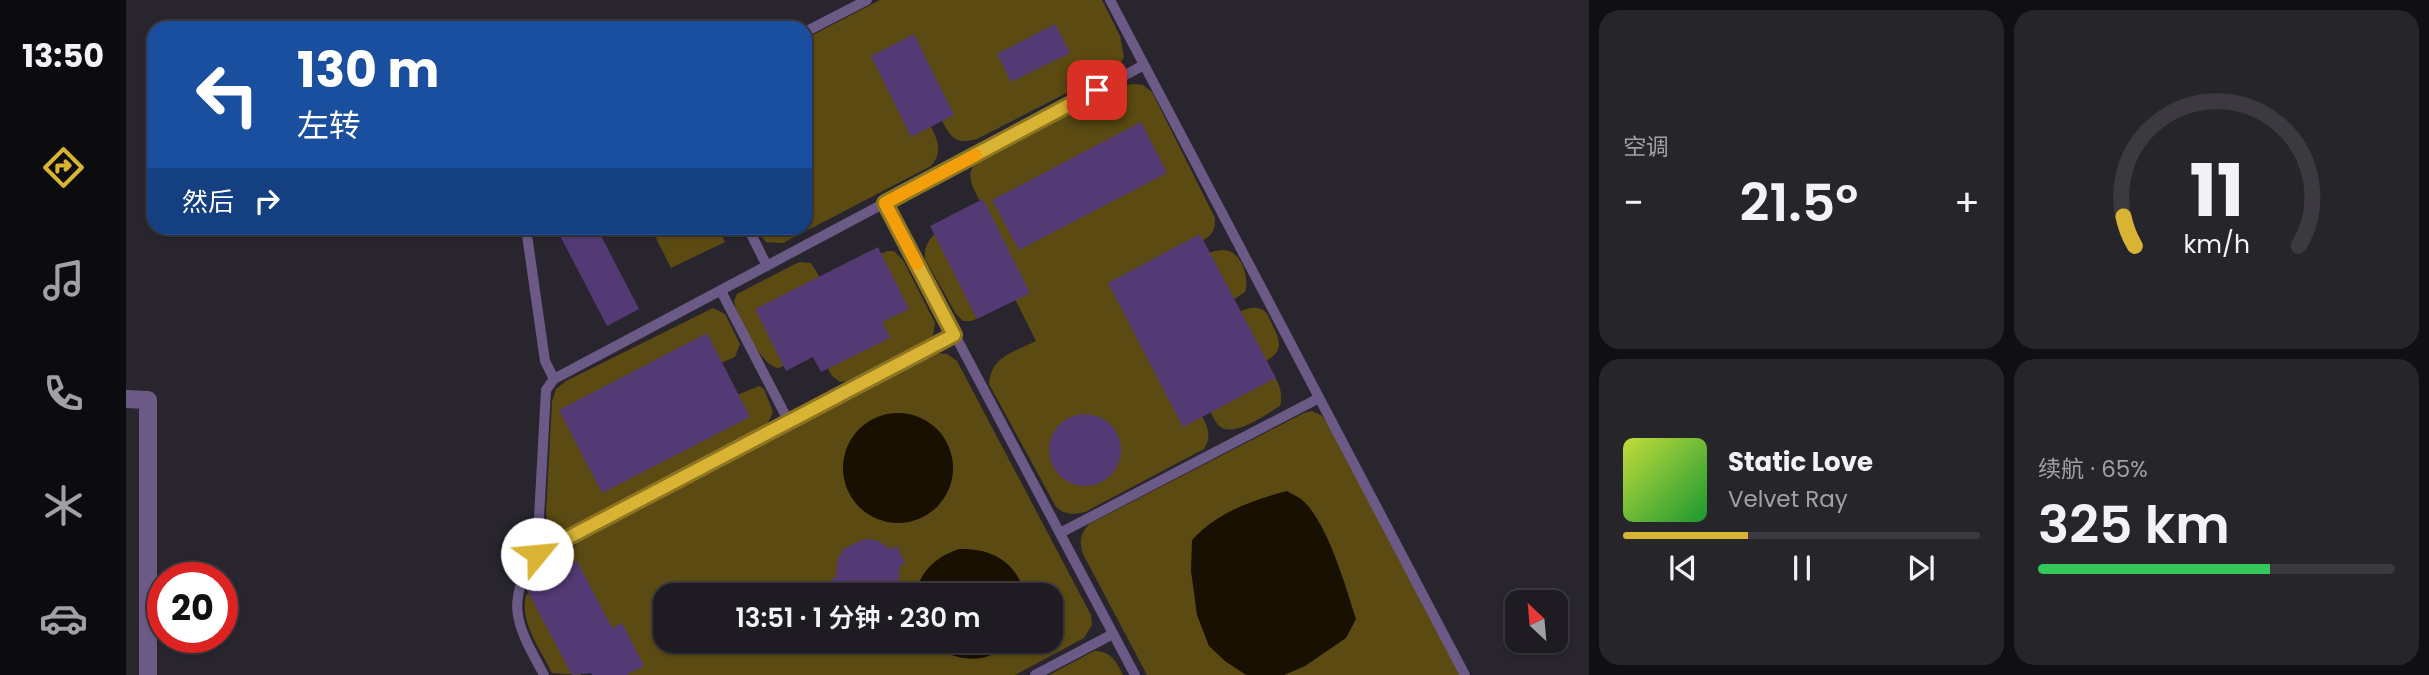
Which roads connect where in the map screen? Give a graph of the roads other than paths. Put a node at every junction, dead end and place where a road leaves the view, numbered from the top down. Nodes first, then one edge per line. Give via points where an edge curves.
1 (867, 0) edge
2 (1110, 0) edge
3 (812, 28) edge
4 (1144, 65) junction
5 (885, 203) junction
6 (527, 235) edge
7 (752, 235) edge
8 (767, 266) junction
9 (721, 291) junction
10 (954, 335) junction
11 (554, 379) junction
12 (1319, 398) junction
13 (126, 400) edge
14 (789, 422) junction
15 (1060, 533) junction
16 (537, 554) junction
17 (1113, 634) junction
18 (148, 675) edge
19 (544, 675) edge
20 (1035, 675) edge
21 (1135, 675) edge
22 (1465, 675) edge

1 - 3 lane
2 - 4 lane
4 - 5 lane
4 - 12 lane
5 - 8 lane
5 - 10 lane
6 - 11 lane via 545,361
7 - 8 lane
8 - 9 lane
9 - 11 lane
9 - 14 lane
10 - 14 lane
10 - 15 lane
11 - 16 lane via 546,390
12 - 15 lane
12 - 22 lane
13 - 18 street via 148,400
14 - 16 lane
15 - 17 lane
16 - 19 lane via 525,571 516,612
17 - 20 lane
17 - 21 lane

